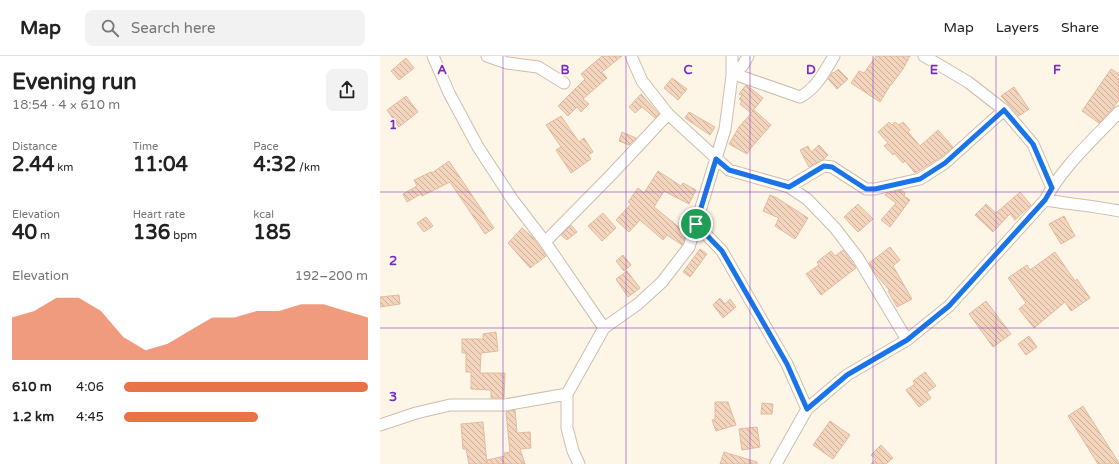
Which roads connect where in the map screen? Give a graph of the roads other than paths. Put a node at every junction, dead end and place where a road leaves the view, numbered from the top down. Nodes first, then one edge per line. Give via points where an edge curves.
1 (433, 56) edge
2 (487, 56) edge
3 (630, 56) edge
4 (732, 56) edge
5 (748, 56) edge
6 (834, 56) edge
7 (924, 56) edge
8 (733, 75) junction
9 (564, 82) dead end
10 (1004, 110) junction
11 (1119, 112) edge
12 (668, 114) junction
13 (716, 159) junction
14 (729, 170) junction
15 (710, 177) junction
16 (789, 187) junction
17 (1052, 188) junction
18 (1045, 200) junction
19 (1119, 211) edge
20 (696, 224) junction
21 (545, 242) junction
22 (604, 328) junction
23 (907, 340) junction
24 (567, 394) junction
25 (807, 409) junction
26 (380, 425) edge
27 (579, 464) edge
28 (776, 464) edge

1 - 21 street via 449,93 478,147 512,199
2 - 9 street via 507,63 538,67
3 - 12 street via 642,81
4 - 8 street
5 - 8 street via 744,65
6 - 8 street via 818,83 800,97
7 - 10 street via 968,82
8 - 13 street via 725,129
10 - 16 street via 945,163 920,179 866,189 832,167 824,166
10 - 17 street via 1033,144
11 - 17 street via 1072,161
12 - 13 street
12 - 21 street
13 - 14 street
13 - 15 street
14 - 15 street
14 - 16 street
15 - 20 street
16 - 23 street via 807,199 835,228 858,258
17 - 18 street
18 - 19 street
18 - 23 street via 949,306
20 - 22 street via 689,247 662,282 638,304
20 - 25 street via 722,251 787,364
21 - 22 street
22 - 24 street
23 - 25 street via 847,375
24 - 26 street via 505,405 450,405
24 - 27 street via 567,428
25 - 28 street

